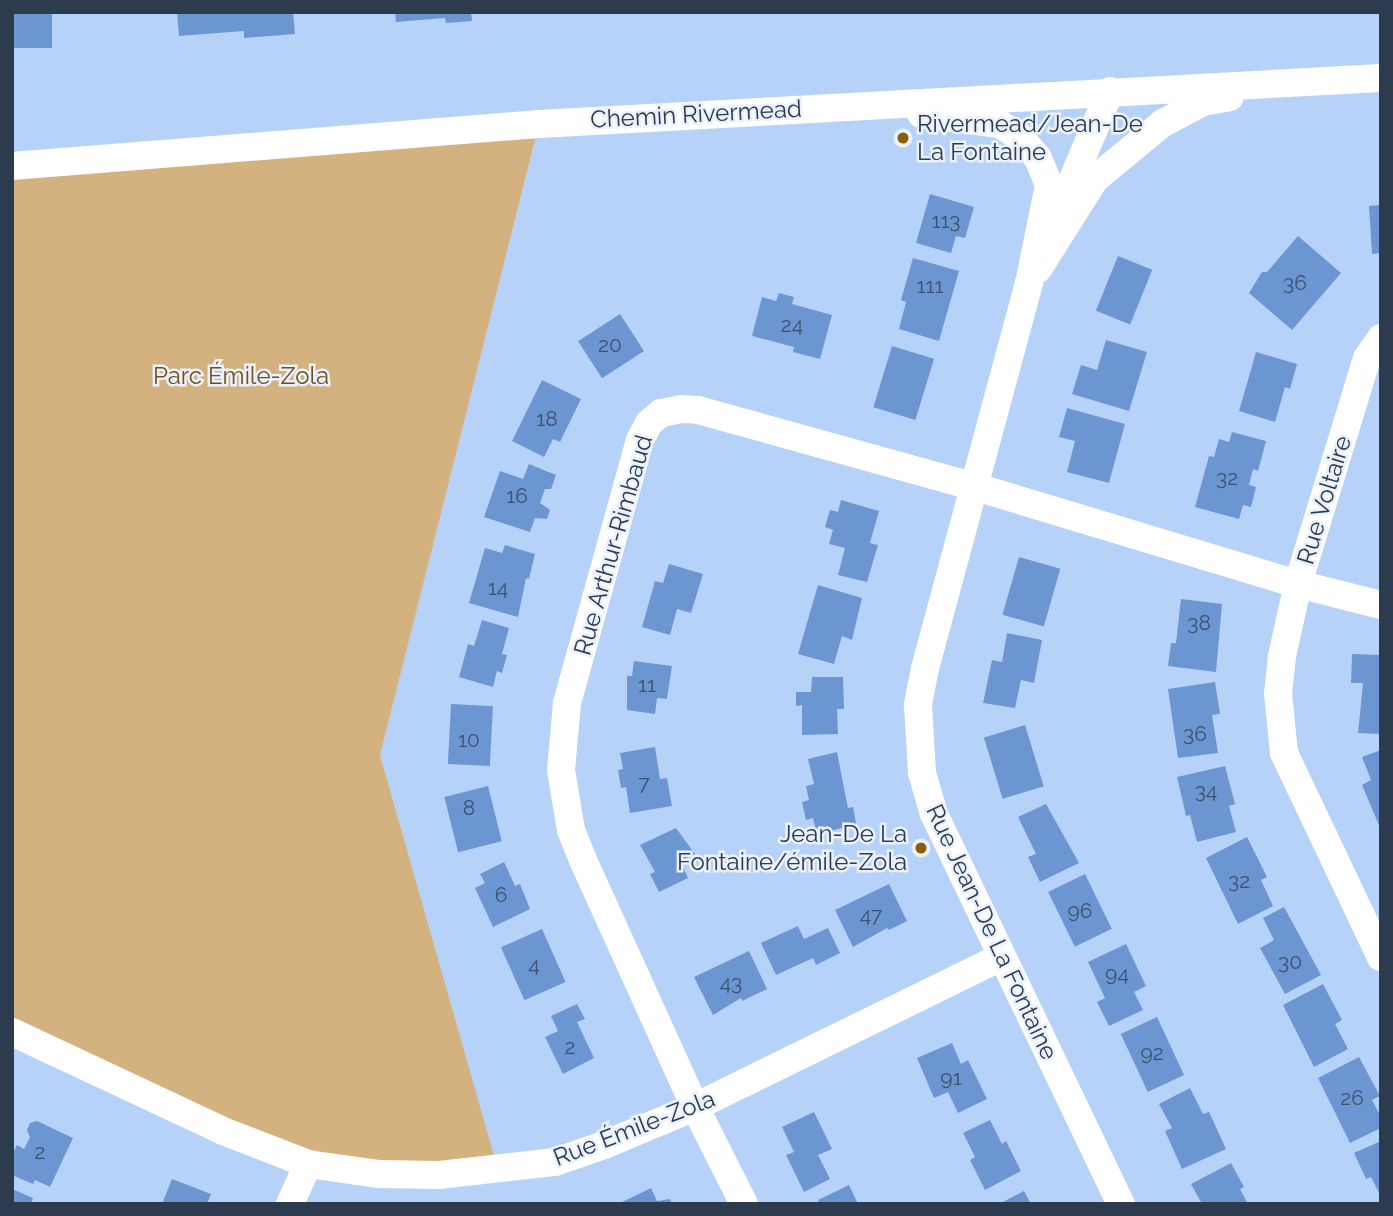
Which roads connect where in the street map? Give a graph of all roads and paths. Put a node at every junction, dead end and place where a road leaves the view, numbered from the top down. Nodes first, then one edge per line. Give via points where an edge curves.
1 (1381, 78) edge
2 (1340, 81) junction
3 (1110, 91) junction
4 (851, 105) junction
5 (12, 166) edge
6 (1029, 283) junction
7 (1381, 338) edge
8 (976, 487) junction
9 (1298, 584) junction
10 (1381, 605) edge
11 (1001, 957) junction
12 (1381, 957) edge
13 (12, 1032) edge
14 (695, 1107) junction
15 (308, 1164) junction
16 (290, 1204) edge
17 (744, 1204) edge
18 (1121, 1204) edge

1 - 2 street, Chemin Rivermead
2 - 3 street, Chemin Rivermead
2 - 6 street, Rue Jean-De La Fontaine via 1203,102 1163,123 1095,179
3 - 4 street, Chemin Rivermead
3 - 6 street, Rue Jean-De La Fontaine
4 - 5 street, Chemin Rivermead via 539,124
4 - 6 street, Rue Jean-De La Fontaine via 1000,124 1021,138 1038,158 1049,185
6 - 8 street, Rue Jean-De La Fontaine
7 - 9 street, Rue Voltaire via 1367,358
8 - 9 street, Rue Arthur-Rimbaud
8 - 11 street, Rue Jean-De La Fontaine via 925,668 918,740 934,814
8 - 14 street, Rue Arthur-Rimbaud via 698,410 662,413 649,423 640,440 567,703 561,770 569,821 583,860
9 - 10 street, Rue Voltaire
9 - 12 street via 1278,693 1284,753
11 - 14 street, Rue Émile-Zola
11 - 18 street, Rue Jean-De La Fontaine
13 - 15 street, Rue Émile-Zola via 223,1131
14 - 15 street, Rue Émile-Zola via 555,1162 439,1175 379,1174
14 - 17 street, Rue Arthur-Rimbaud
15 - 16 street

